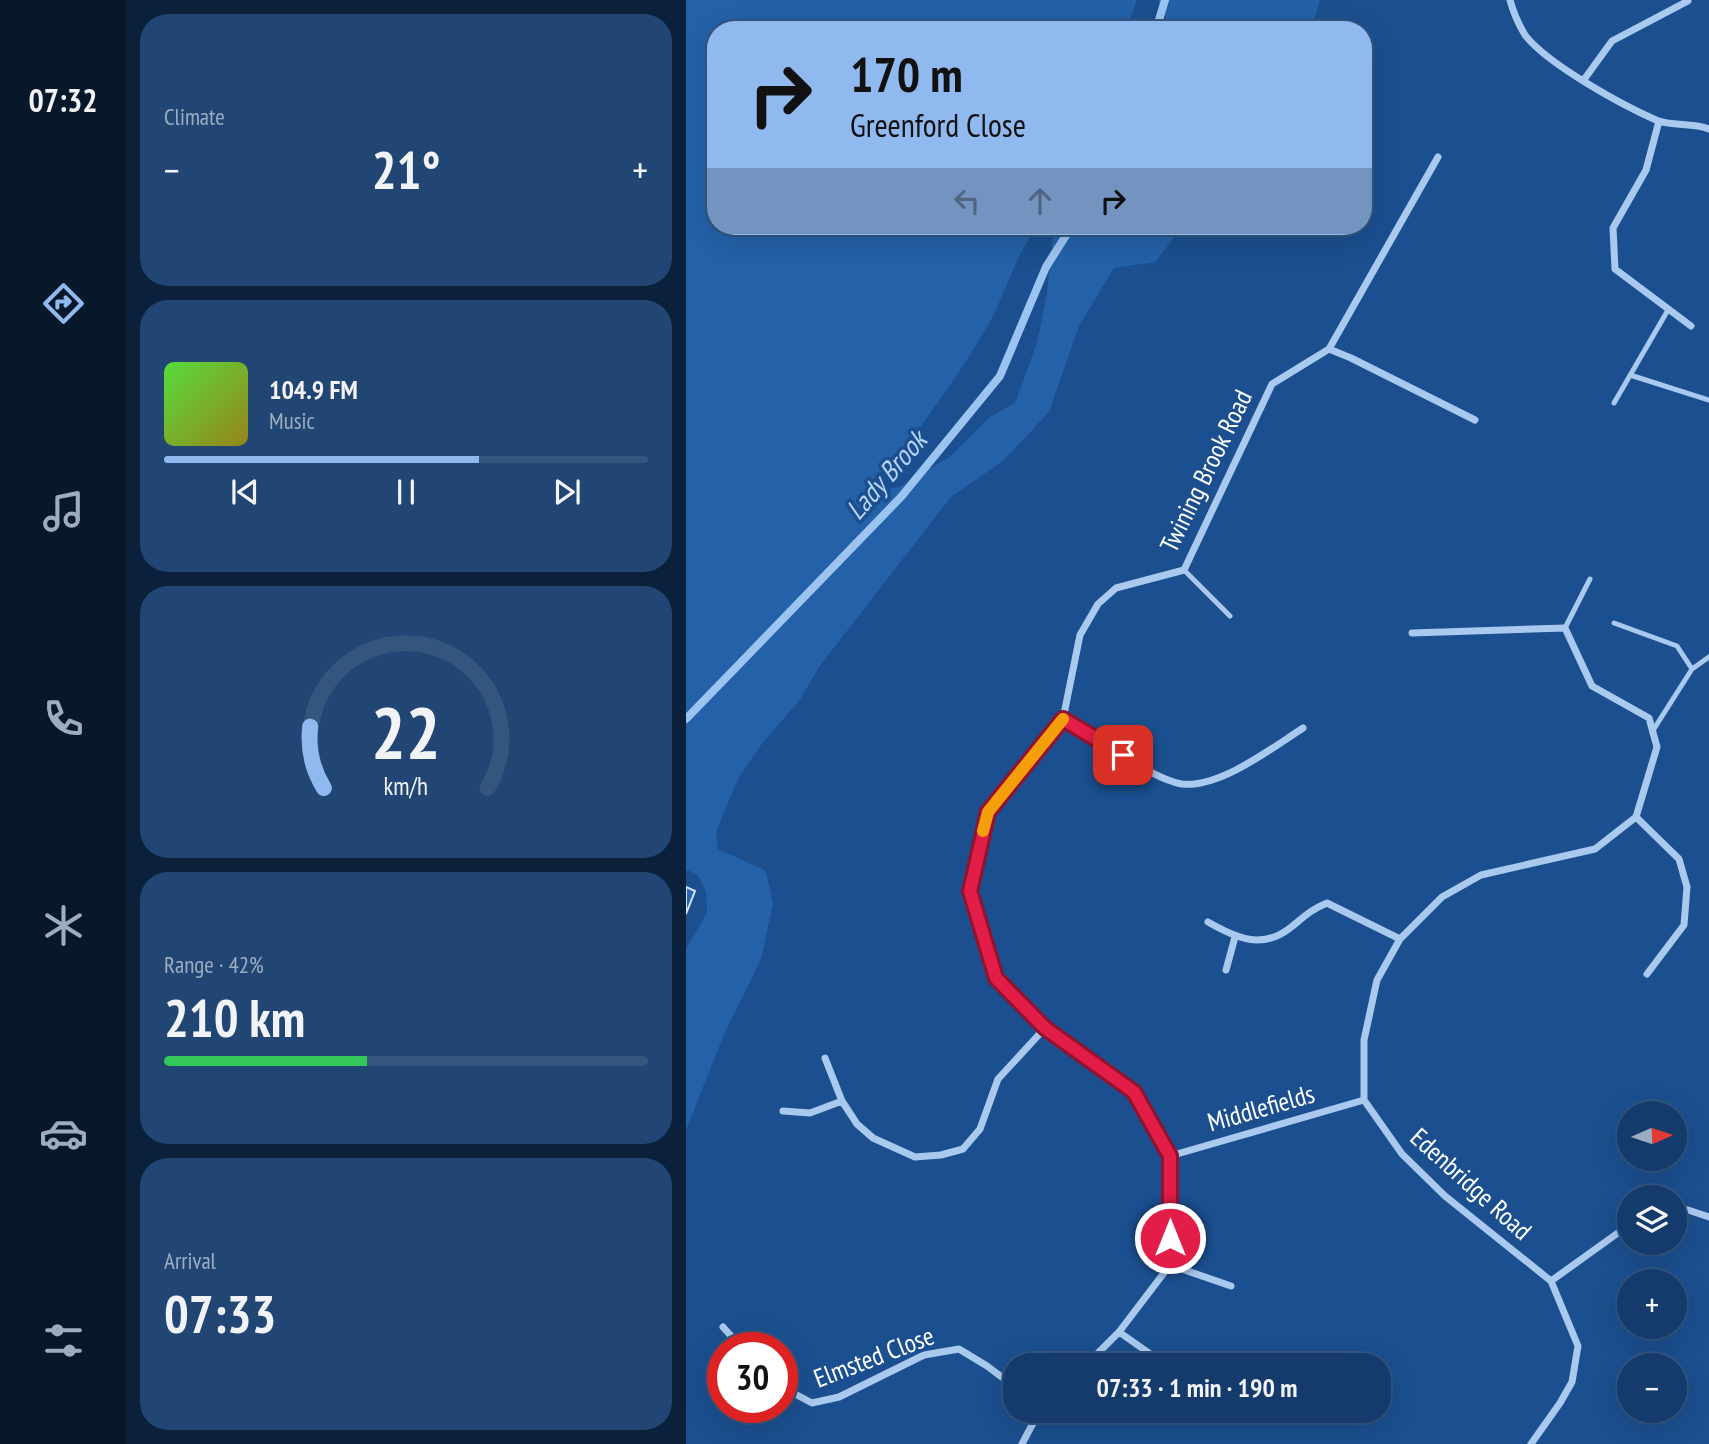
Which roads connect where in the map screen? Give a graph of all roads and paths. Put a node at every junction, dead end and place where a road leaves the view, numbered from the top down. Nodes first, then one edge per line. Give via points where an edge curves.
1 (1510, 0) edge
2 (1688, 1) edge
3 (1583, 81) junction
4 (1659, 121) junction
5 (1709, 129) edge
6 (1438, 157) dead end
7 (1668, 310) junction
8 (1691, 326) dead end
9 (1329, 349) junction
10 (1630, 375) junction
11 (1709, 400) edge
12 (1614, 403) dead end
13 (1475, 420) dead end
14 (1184, 570) junction
15 (1590, 579) dead end
16 (1230, 617) dead end
17 (1614, 623) dead end
18 (1564, 628) junction
19 (1412, 633) dead end
20 (1709, 657) edge
21 (1692, 669) junction
22 (1063, 719) junction
23 (1303, 728) dead end
24 (1653, 732) junction
25 (1636, 817) junction
26 (1208, 922) dead end
27 (1235, 937) junction
28 (1400, 939) junction
29 (1226, 970) dead end
30 (1647, 974) dead end
31 (1045, 1028) junction
32 (825, 1058) dead end
33 (1364, 1100) junction
34 (842, 1101) junction
35 (783, 1111) dead end
36 (1170, 1156) junction
37 (1687, 1210) edge
38 (1709, 1217) edge
39 (1617, 1233) edge
40 (1170, 1265) junction
41 (1551, 1282) junction
42 (1231, 1286) dead end
43 (723, 1327) dead end
44 (728, 1332) edge
45 (1119, 1332) junction
46 (1098, 1353) edge
47 (1149, 1353) edge
48 (1003, 1378) edge
49 (798, 1396) edge
50 (1033, 1423) edge
51 (1022, 1444) edge
52 (1531, 1444) edge

1 - 3 street via 1525,34 1544,54
2 - 3 street via 1612,41
3 - 4 street
4 - 5 street
4 - 7 street via 1646,170 1613,228 1615,269
6 - 9 street
7 - 8 street
7 - 10 lane
9 - 13 street
9 - 14 street, Twining Brook Road via 1272,384
10 - 11 lane
10 - 12 lane
14 - 16 lane
14 - 22 street, Twining Brook Road via 1116,588 1098,604 1080,635
15 - 18 lane
17 - 21 lane via 1676,646
18 - 19 street
18 - 24 street via 1592,686 1649,718
20 - 21 lane
21 - 24 lane
22 - 23 street via 1163,779 1183,784 1213,779 1245,766
22 - 31 street, Twining Brook Road via 988,812 970,891 996,978
24 - 25 street via 1657,747
25 - 28 street via 1595,849 1481,874 1442,897
25 - 30 street via 1679,859 1687,887 1685,925
26 - 27 street
27 - 28 street via 1273,939 1310,910 1327,904
27 - 29 street
28 - 33 street via 1377,980 1364,1040
31 - 34 street via 998,1079 980,1129 963,1149 915,1157 873,1138
31 - 36 street, Twining Brook Road via 1134,1092
32 - 34 street
33 - 36 street, Middlefields
33 - 41 street, Edenbridge Road via 1410,1163
34 - 35 street via 810,1113
36 - 40 street, Twining Brook Road
37 - 38 street
39 - 41 street
40 - 42 street
40 - 45 street
41 - 52 street, Edenbridge Road via 1578,1346 1572,1382
43 - 44 street
45 - 46 street
45 - 47 street
48 - 49 street, Elmsted Close via 958,1349 924,1354 839,1396 812,1404
50 - 51 street

